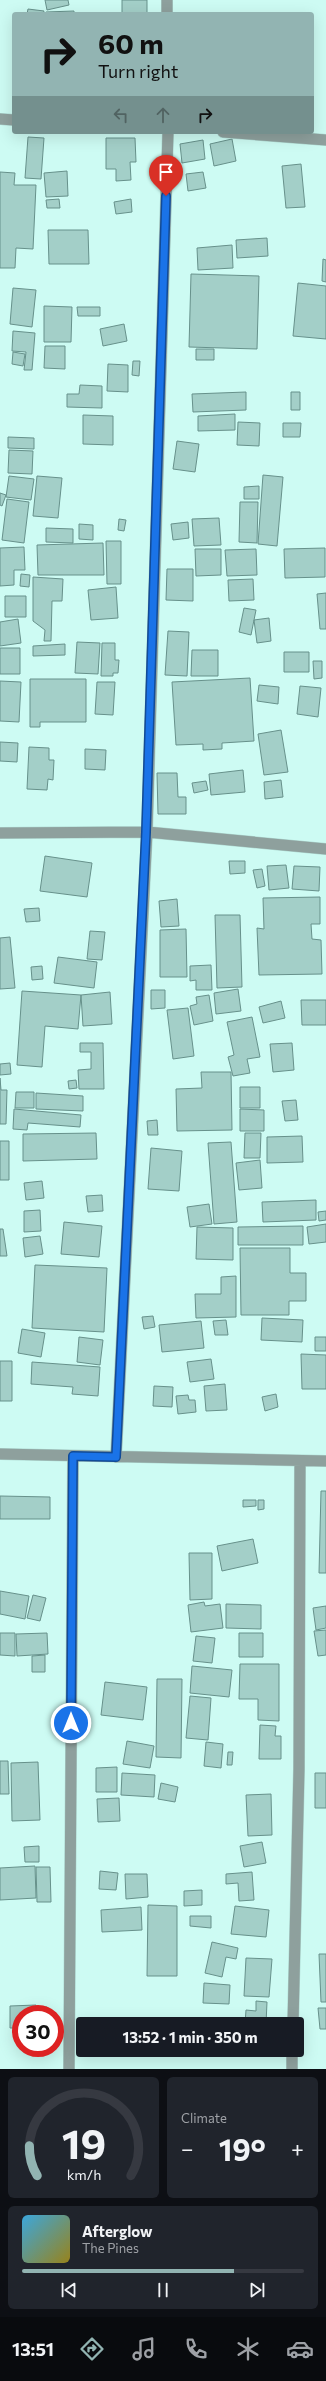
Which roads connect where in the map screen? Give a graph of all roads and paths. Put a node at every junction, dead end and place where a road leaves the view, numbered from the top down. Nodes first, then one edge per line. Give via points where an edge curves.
1 (167, 0) edge
2 (167, 12) edge
3 (0, 119) edge
4 (12, 120) edge
5 (168, 134) edge
6 (249, 134) edge
7 (326, 140) edge
8 (146, 832) junction
9 (0, 833) edge
10 (326, 849) edge
11 (0, 1454) edge
12 (73, 1456) junction
13 (116, 1457) junction
14 (326, 1461) edge
15 (300, 1462) junction
16 (293, 2017) edge
17 (292, 2057) edge
18 (69, 2069) edge
19 (292, 2069) edge

1 - 2 street
3 - 4 street
5 - 8 street
6 - 7 street
8 - 9 street
8 - 10 street
8 - 13 street
11 - 12 street
12 - 13 street
12 - 18 street
13 - 15 street
14 - 15 street
15 - 16 street via 299,1770
17 - 19 street

